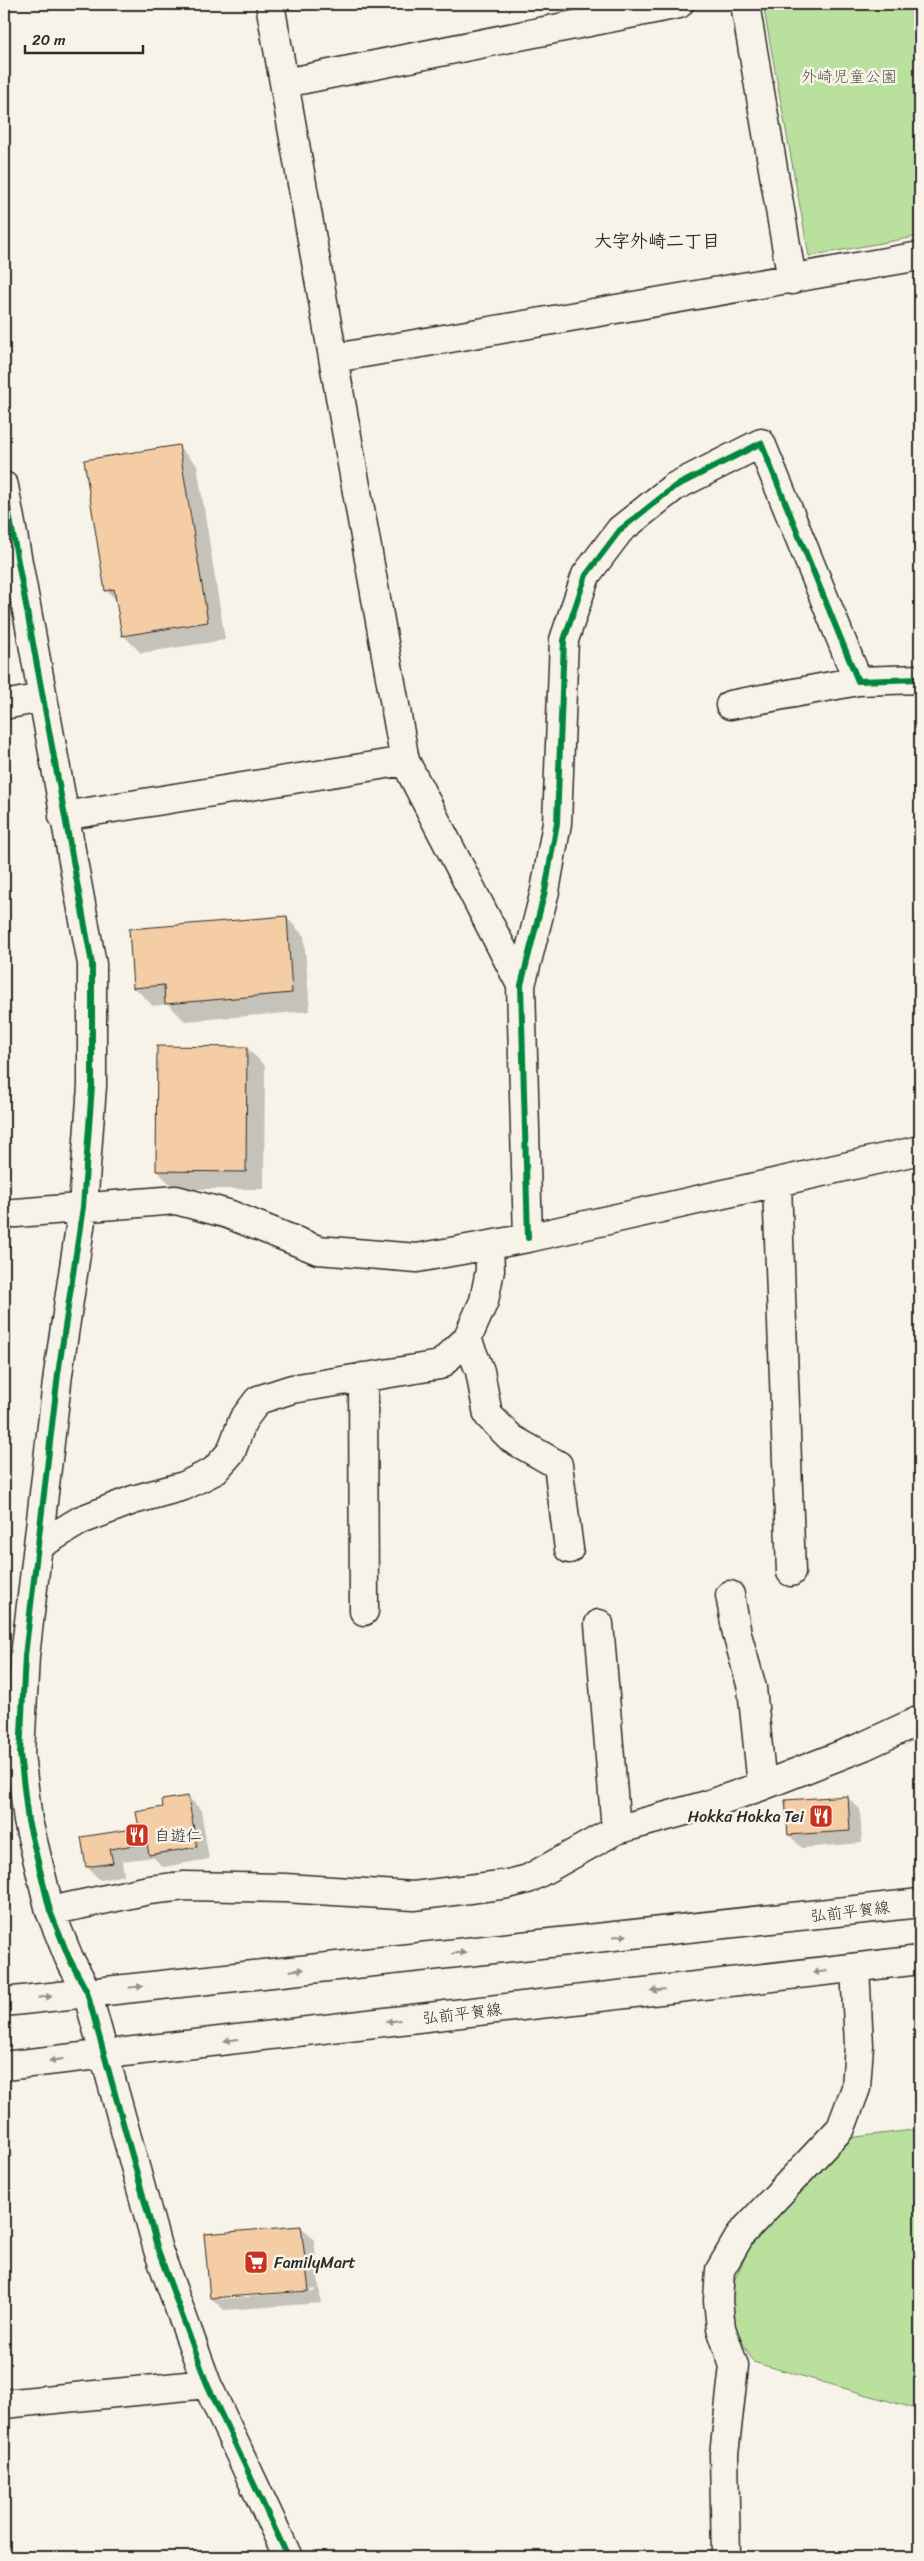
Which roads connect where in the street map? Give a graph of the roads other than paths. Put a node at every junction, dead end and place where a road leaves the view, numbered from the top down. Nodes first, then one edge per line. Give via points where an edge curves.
1 (270, 4) edge
2 (680, 4) edge
3 (745, 4) edge
4 (285, 83) junction
5 (920, 256) edge
6 (792, 280) junction
7 (335, 358) junction
8 (4, 486) edge
9 (920, 679) edge
10 (858, 681) junction
11 (42, 698) junction
12 (4, 705) edge
13 (730, 705) dead end
14 (405, 760) junction
15 (63, 816) junction
16 (521, 986) junction
17 (920, 1150) edge
18 (777, 1184) junction
19 (83, 1207) junction
20 (4, 1214) edge
21 (528, 1238) junction
22 (489, 1245) junction
23 (467, 1339) junction
24 (363, 1377) junction
25 (38, 1546) junction
26 (569, 1549) dead end
27 (791, 1572) dead end
28 (730, 1595) dead end
29 (364, 1611) dead end
30 (600, 1624) dead end
31 (15, 1656) edge
32 (920, 1720) edge
33 (762, 1786) junction
34 (616, 1830) junction
35 (920, 1903) edge
36 (50, 1911) junction
37 (920, 1960) edge
38 (855, 1968) junction
39 (87, 1992) junction
40 (4, 2002) edge
41 (104, 2054) junction
42 (4, 2066) edge
43 (207, 2384) junction
44 (4, 2404) edge
45 (288, 2557) edge
46 (726, 2557) edge

1 - 4 street
2 - 4 street
3 - 6 street
4 - 7 street
5 - 6 street
6 - 7 street
7 - 14 street
8 - 11 street
9 - 10 street
10 - 13 street
10 - 16 street via 761,443 674,487 620,530 586,575 564,640 557,823 545,891
11 - 12 street
11 - 15 street
14 - 15 street
14 - 16 street
15 - 19 street via 92,964 92,1086
16 - 21 street
17 - 18 street
18 - 21 street
18 - 27 street
19 - 20 street
19 - 22 street via 176,1200 228,1214 318,1250 417,1258
19 - 25 street via 58,1374
21 - 22 street
22 - 23 street via 490,1270 484,1301
23 - 24 street via 440,1365
23 - 26 street via 480,1371 488,1415 512,1439 558,1465
24 - 25 street via 292,1389 258,1400 243,1420 231,1452 214,1471 184,1486 133,1500 81,1520
24 - 29 street
25 - 31 street
28 - 33 street via 736,1634 752,1688
30 - 34 street
31 - 36 street via 20,1754 28,1821
32 - 33 street
33 - 34 street
34 - 36 street via 528,1879 460,1892 414,1896 185,1886
39 -> 35 street, 弘前平賀線
36 - 39 street
37 - 38 street, 弘前平賀線
38 -> 41 street, 弘前平賀線
38 - 46 street via 859,2045 856,2088 841,2128 741,2234 720,2270 718,2300 721,2328 734,2366 724,2455
40 -> 39 street, 弘前平賀線
39 - 41 street
41 -> 42 street, 弘前平賀線
41 - 43 street via 158,2250
43 - 44 street
43 - 45 street

